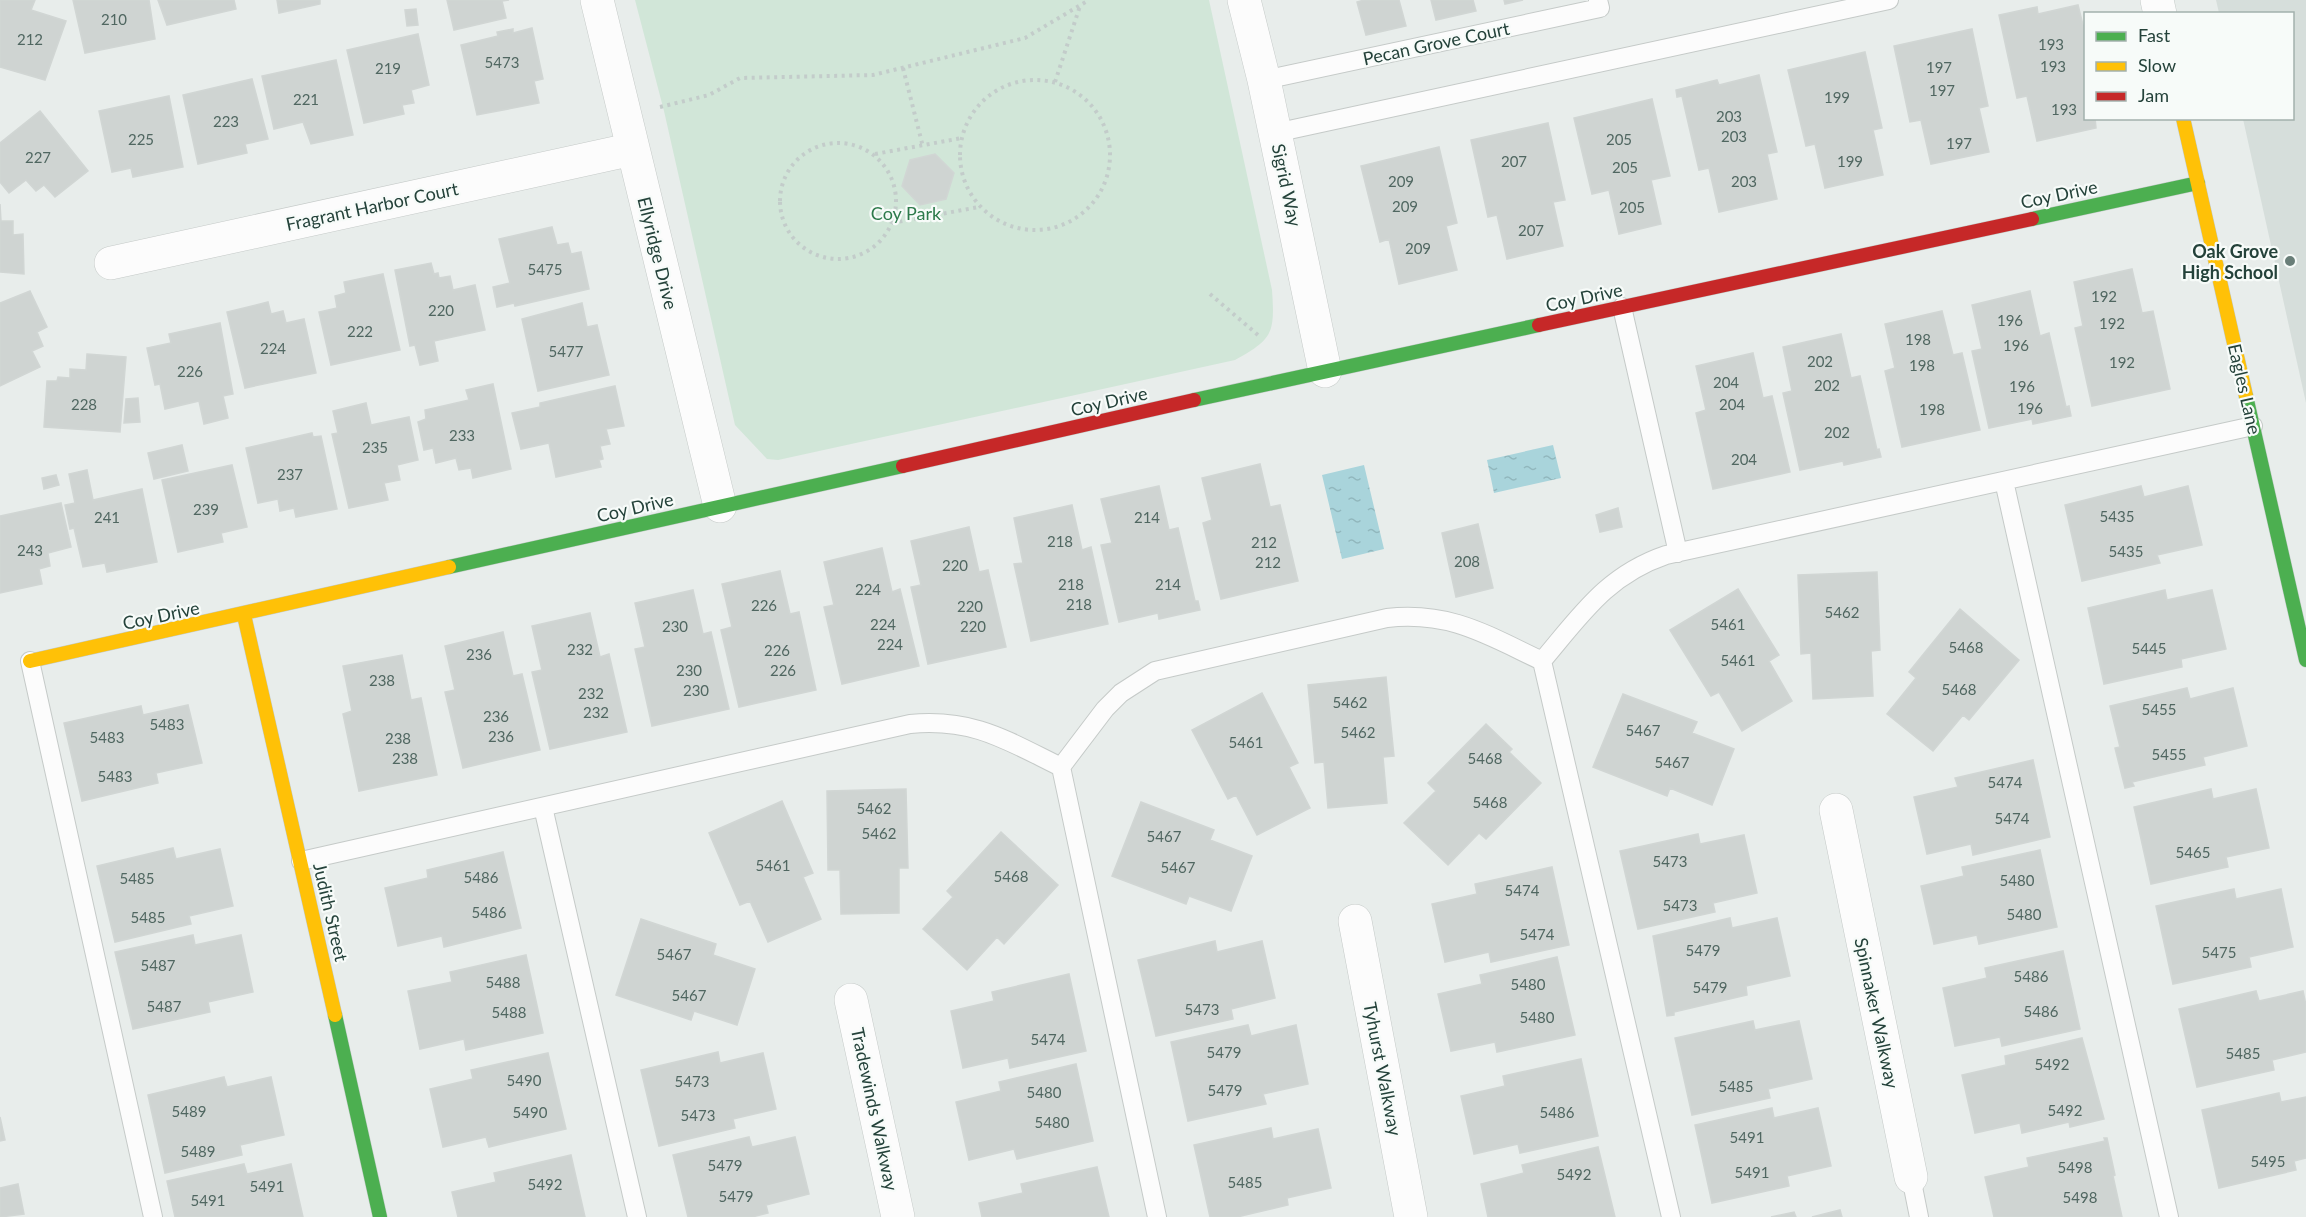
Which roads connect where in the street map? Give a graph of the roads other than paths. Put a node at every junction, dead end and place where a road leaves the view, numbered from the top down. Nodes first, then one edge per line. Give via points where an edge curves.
1 (597, 0) edge
2 (1244, 0) edge
3 (1598, 0) edge
4 (1889, 0) edge
5 (1264, 80) junction
6 (2183, 120) edge
7 (1275, 133) junction
8 (633, 149) junction
9 (2198, 183) junction
10 (111, 263) dead end
11 (1622, 307) junction
12 (1326, 371) junction
13 (2253, 426) junction
14 (2004, 481) junction
15 (720, 506) junction
16 (1678, 553) junction
17 (244, 615) junction
18 (2306, 660) edge
19 (1542, 661) junction
20 (30, 662) joint
21 (1061, 767) junction
22 (543, 807) junction
23 (1836, 810) dead end
24 (301, 861) junction
25 (1355, 921) dead end
26 (851, 1000) dead end
27 (1911, 1178) joint
28 (153, 1217) edge
29 (380, 1217) edge
30 (637, 1217) edge
31 (898, 1217) edge
32 (1157, 1217) edge
33 (1411, 1217) edge
34 (1671, 1217) edge
35 (1919, 1217) edge
36 (2169, 1217) edge

1 - 8 street, Ellyridge Drive
2 - 5 street, Sigrid Way
3 - 5 lane, Pecan Grove Court via 1600,8
4 - 7 lane
5 - 7 street, Sigrid Way
6 - 9 street, Eagles Lane
7 - 12 street, Sigrid Way
8 - 10 street, Fragrant Harbor Court
8 - 15 street, Ellyridge Drive
9 - 11 street, Coy Drive
9 - 13 street, Eagles Lane
11 - 12 street, Coy Drive
11 - 16 lane
12 - 15 street, Coy Drive
13 - 14 lane
13 - 18 street, Eagles Lane
14 - 16 lane
14 - 36 lane
15 - 17 street, Coy Drive
16 - 19 lane via 1644,562 1610,583
17 - 20 street, Coy Drive
17 - 24 street, Judith Street
19 - 21 lane via 1449,620 1409,615 1387,618 1155,671 1121,693
19 - 34 lane
20 - 28 lane
21 - 22 lane via 972,726 933,722
21 - 32 lane
22 - 24 lane
22 - 30 lane
23 - 27 street, Spinnaker Walkway
24 - 29 street, Judith Street
25 - 33 street, Tyhurst Walkway
26 - 31 street, Tradewinds Walkway
27 - 35 lane, Spinnaker Walkway

